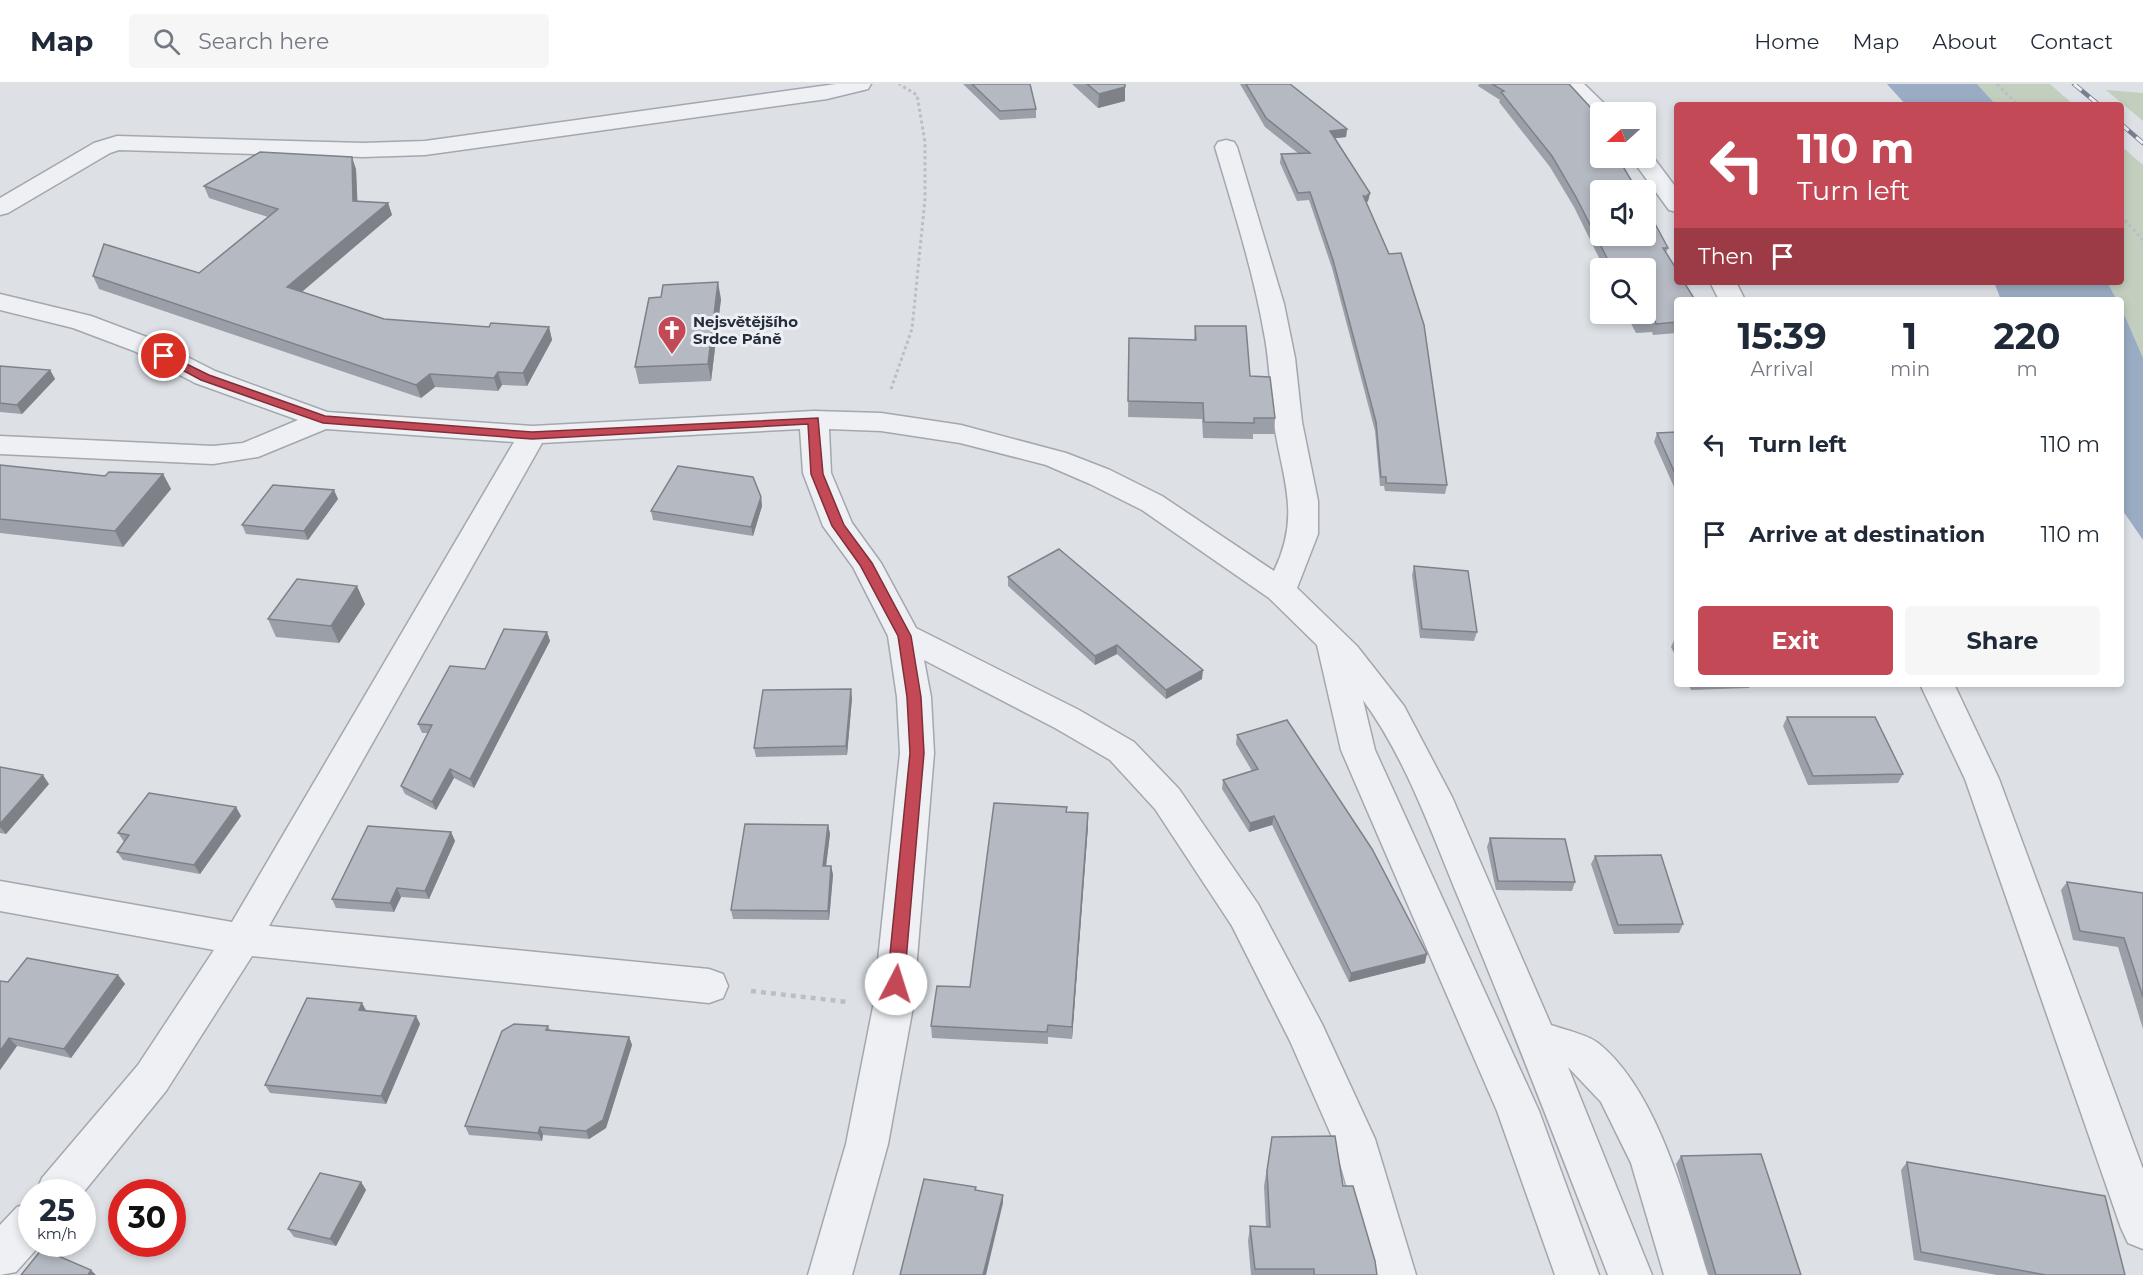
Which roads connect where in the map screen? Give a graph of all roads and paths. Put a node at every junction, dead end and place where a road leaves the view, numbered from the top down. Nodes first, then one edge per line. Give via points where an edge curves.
1 (860, 84) edge
2 (899, 84) edge
3 (1571, 84) edge
4 (1997, 84) edge
5 (1591, 102) edge
6 (2015, 102) edge
7 (1226, 147) dead end
8 (1649, 168) edge
9 (1674, 201) edge
10 (0, 208) edge
11 (2124, 219) edge
12 (2143, 240) edge
13 (0, 302) edge
14 (323, 420) junction
15 (814, 420) junction
16 (881, 422) junction
17 (532, 435) junction
18 (0, 445) edge
19 (1280, 590) junction
20 (904, 636) junction
21 (1332, 641) junction
22 (1938, 687) edge
23 (0, 896) edge
24 (242, 939) junction
25 (709, 986) joint
26 (893, 1007) junction
27 (1536, 1037) junction
28 (69, 1179) edge
29 (2143, 1228) edge
30 (18, 1237) edge
31 (0, 1257) edge
32 (830, 1275) edge
33 (1394, 1275) edge
34 (1577, 1275) edge
35 (1630, 1275) edge
36 (1686, 1275) edge

1 - 10 street via 827,93 425,148 363,150 117,143
2 - 16 path via 917,95 925,142 925,199 912,329
3 - 5 street
4 - 6 path
7 - 19 street via 1270,298 1301,498 1304,526
8 - 9 street
11 - 12 path
13 - 14 street via 82,322 143,345 205,377
14 - 17 street
14 - 18 street via 248,451 213,455
15 - 16 street
15 - 17 street
15 - 20 street via 817,474 838,526 866,563
16 - 19 street via 961,434 1056,459 1100,477 1152,503
17 - 24 street
19 - 21 street
20 - 26 street via 914,697 917,753
20 - 33 street via 1122,751 1167,799 1245,915 1308,1036 1354,1139
21 - 27 street via 1392,715 1434,797
21 - 34 street via 1358,750 1518,1111
22 - 29 street via 1982,779
23 - 24 street
24 - 25 street
24 - 28 street via 152,1078
25 - 26 path
26 - 32 street via 867,1144
27 - 35 street
27 - 36 street via 1582,1054 1615,1089 1651,1160
30 - 31 street

